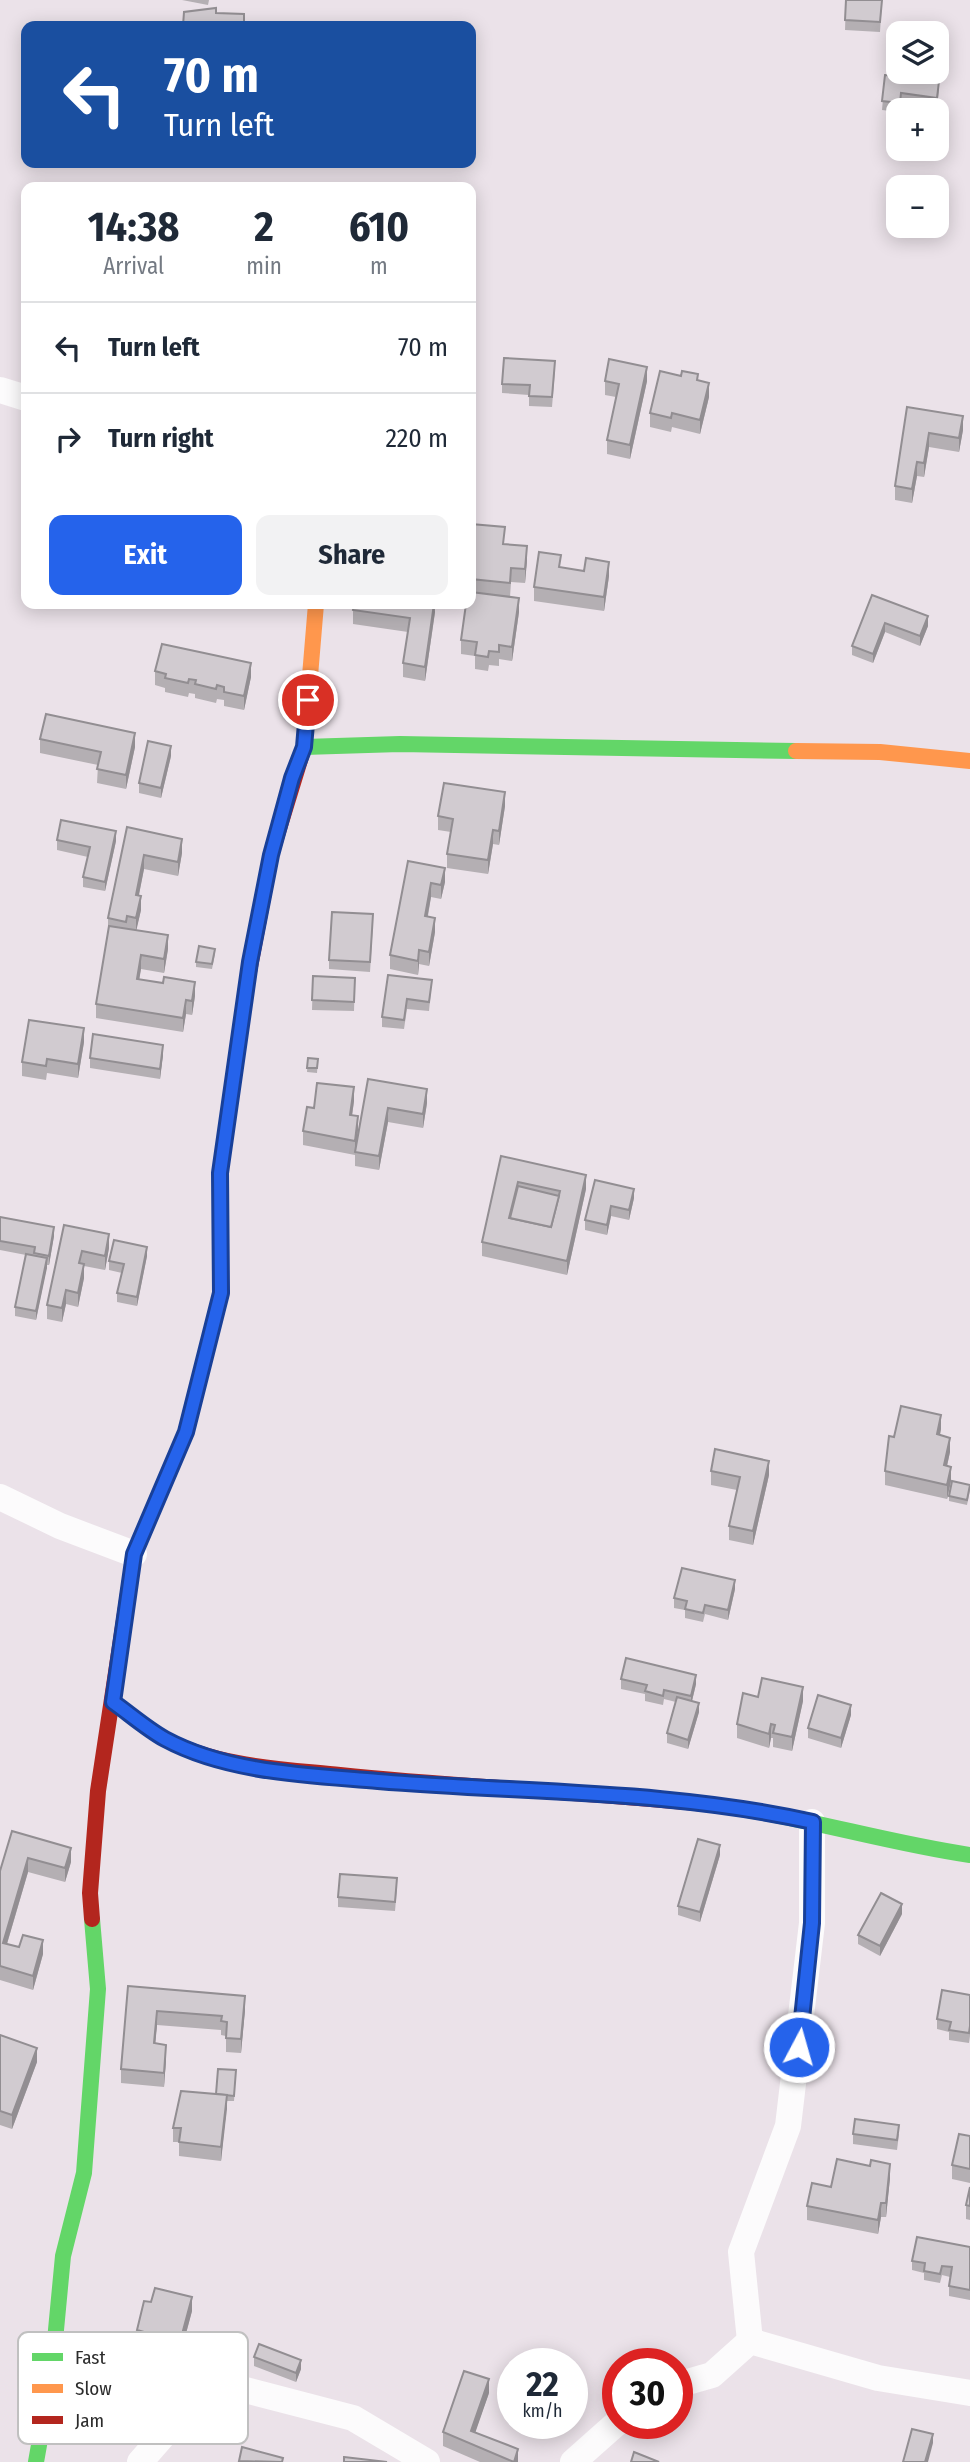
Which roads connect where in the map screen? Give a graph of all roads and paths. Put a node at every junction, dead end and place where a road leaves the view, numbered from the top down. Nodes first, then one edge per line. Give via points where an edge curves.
1 (0, 390) edge
2 (21, 396) edge
3 (316, 609) edge
4 (304, 747) junction
5 (970, 761) edge
6 (0, 1497) edge
7 (134, 1554) junction
8 (113, 1702) junction
9 (813, 1822) junction
10 (970, 1855) edge
11 (56, 2332) edge
12 (750, 2341) junction
13 (693, 2380) edge
14 (248, 2391) edge
15 (970, 2393) edge
16 (602, 2436) edge
17 (39, 2444) edge
18 (156, 2444) edge
19 (36, 2462) edge
20 (140, 2462) edge
21 (427, 2462) edge
22 (573, 2462) edge

1 - 2 street
3 - 4 street
4 - 5 street via 400,744 880,752
4 - 7 street via 271,855 250,962 220,1173 221,1293 186,1432
6 - 7 street
7 - 8 street
8 - 9 street via 165,1739 261,1768 447,1786 606,1793 753,1809
8 - 11 street via 90,1893 98,1989 84,2173 63,2256
9 - 10 street
9 - 12 street via 812,1923 788,2126 741,2252
12 - 13 street via 712,2375
12 - 15 street via 878,2378
14 - 21 street via 353,2418
16 - 22 street
17 - 19 street
18 - 20 street

